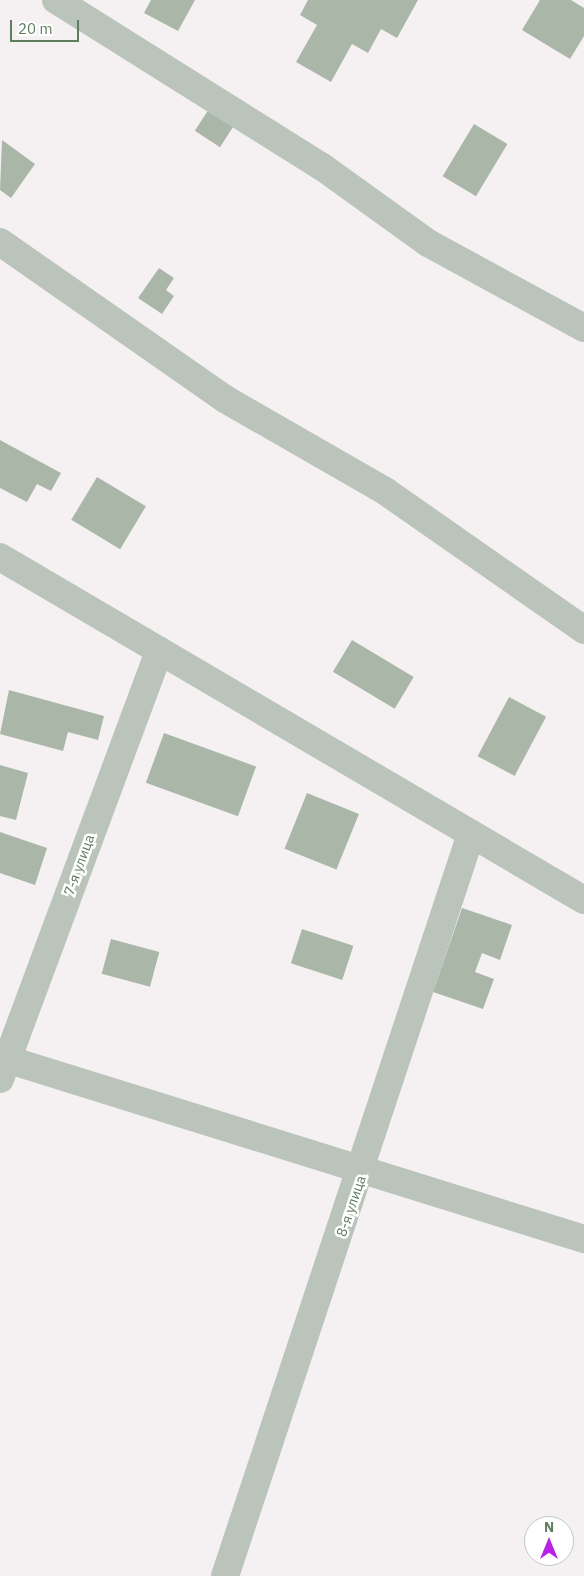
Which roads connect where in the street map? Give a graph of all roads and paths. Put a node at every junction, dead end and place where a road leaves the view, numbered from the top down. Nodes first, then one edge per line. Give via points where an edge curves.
1 (56, 0) edge
2 (0, 242) edge
3 (584, 328) edge
4 (0, 557) edge
5 (584, 630) edge
6 (159, 650) junction
7 (472, 834) junction
8 (584, 900) edge
9 (2, 1065) edge
10 (364, 1169) junction
11 (584, 1239) edge
12 (225, 1576) edge

1 - 3 street via 321,166 428,243
2 - 5 street via 225,399 386,491
4 - 6 street
6 - 7 street
6 - 9 street, 7-я улица
7 - 8 street
7 - 10 street, 8-я улица
9 - 10 street
10 - 11 street
10 - 12 street, 8-я улица

